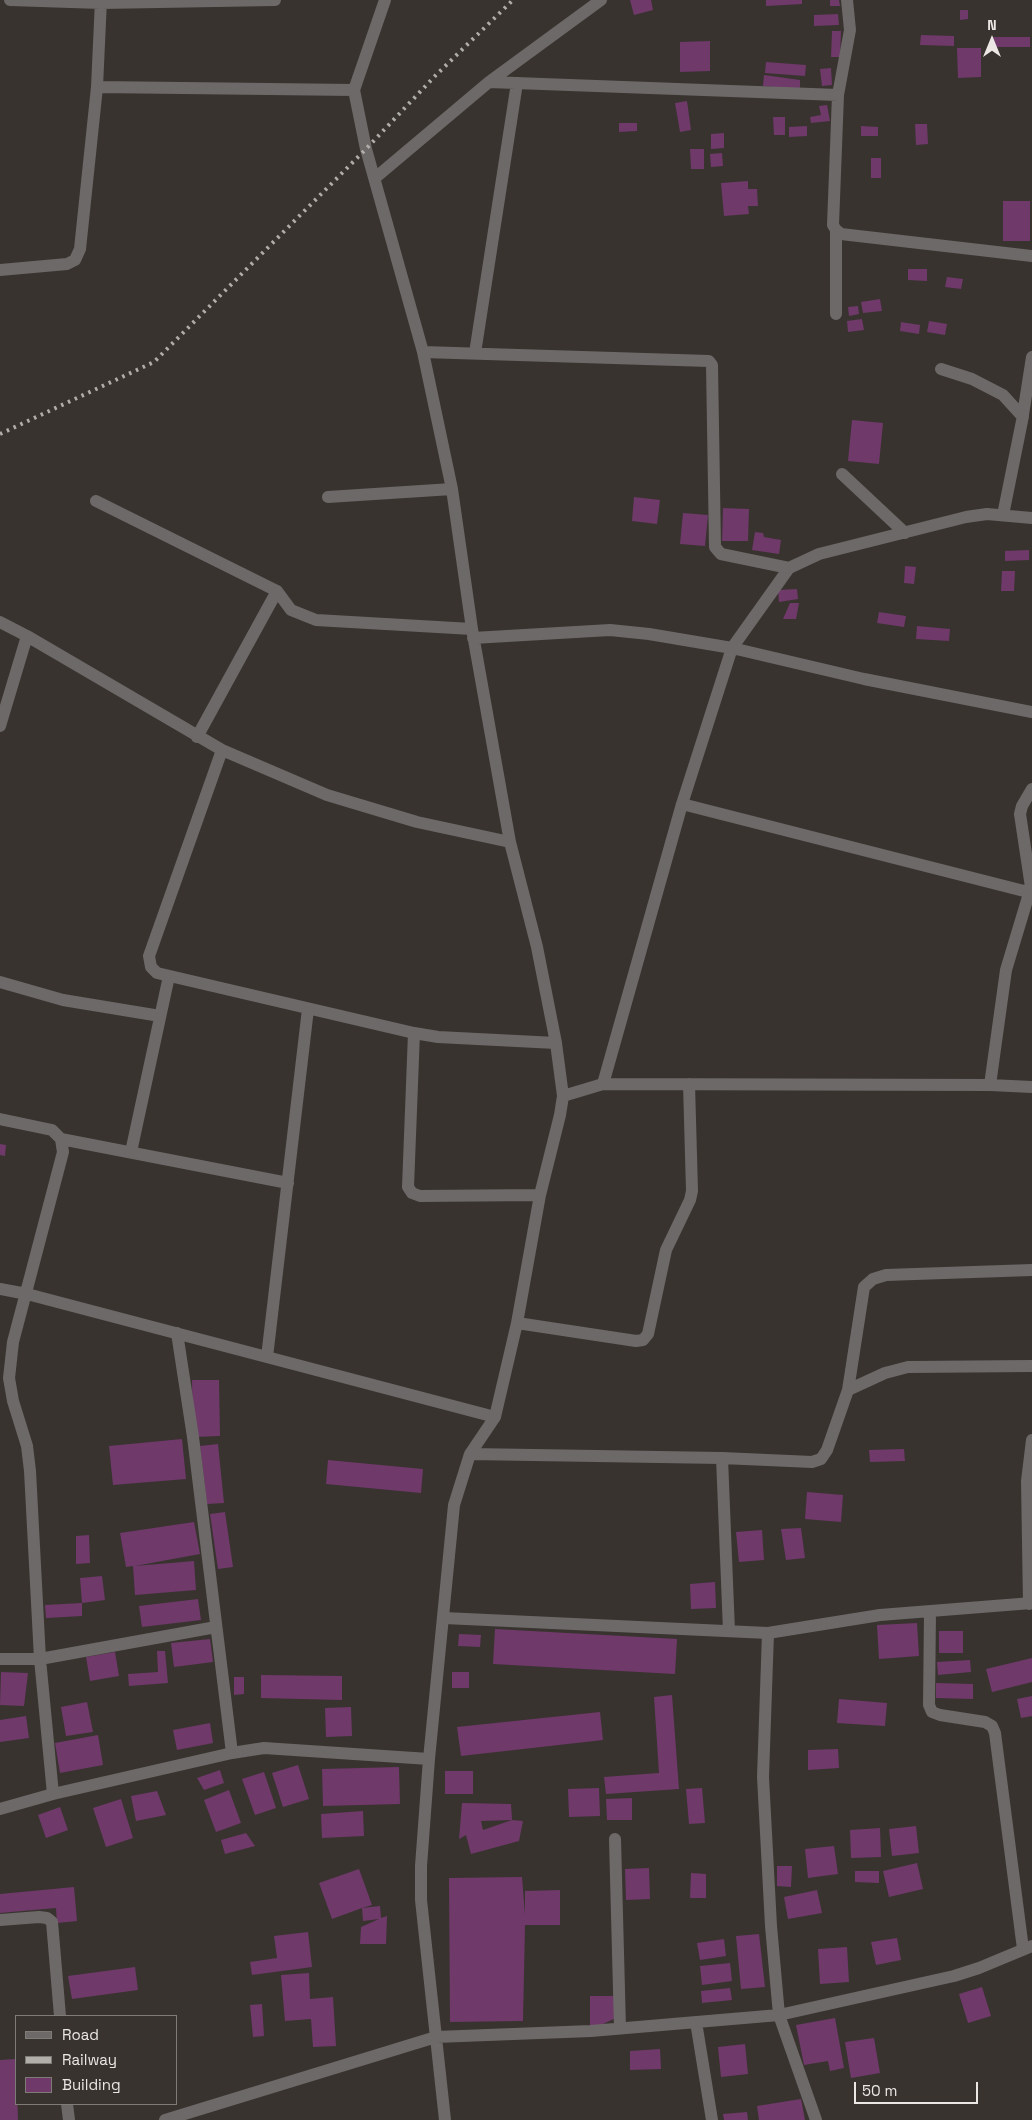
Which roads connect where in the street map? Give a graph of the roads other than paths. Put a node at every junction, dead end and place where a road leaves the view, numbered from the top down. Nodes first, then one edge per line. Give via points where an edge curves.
1 (10, 0) edge
2 (274, 0) edge
3 (385, 0) edge
4 (601, 0) edge
5 (847, 0) edge
6 (101, 2) edge
7 (489, 82) junction
8 (517, 83) junction
9 (97, 87) junction
10 (354, 90) junction
11 (838, 95) junction
12 (374, 178) junction
13 (836, 230) junction
14 (1032, 256) edge
15 (0, 270) edge
16 (836, 314) dead end
17 (423, 352) junction
18 (476, 354) junction
19 (1032, 357) edge
20 (941, 369) dead end
21 (1026, 421) edge
22 (842, 474) dead end
23 (452, 489) junction
24 (328, 497) dead end
25 (96, 500) dead end
26 (1003, 515) junction
27 (1032, 518) edge
28 (905, 533) junction
29 (788, 568) junction
30 (277, 591) junction
31 (0, 622) edge
32 (472, 633) junction
33 (27, 636) junction
34 (732, 648) junction
35 (1032, 712) edge
36 (0, 726) edge
37 (197, 737) junction
38 (222, 750) junction
39 (1032, 789) edge
40 (682, 804) junction
41 (510, 842) junction
42 (1029, 890) junction
43 (169, 976) junction
44 (0, 982) edge
45 (308, 1009) junction
46 (160, 1016) junction
47 (414, 1033) junction
48 (556, 1043) junction
49 (603, 1084) junction
50 (689, 1084) junction
51 (990, 1084) junction
52 (1032, 1087) edge
53 (563, 1096) junction
54 (0, 1119) edge
55 (61, 1139) junction
56 (131, 1152) junction
57 (288, 1184) junction
58 (540, 1195) junction
59 (1032, 1270) edge
60 (0, 1289) edge
61 (27, 1294) junction
62 (517, 1323) junction
63 (176, 1334) junction
64 (266, 1357) junction
65 (1032, 1366) edge
66 (848, 1390) junction
67 (495, 1417) junction
68 (1032, 1440) edge
69 (470, 1454) junction
70 (722, 1458) junction
71 (1030, 1604) edge
72 (930, 1612) junction
73 (444, 1618) junction
74 (216, 1627) junction
75 (729, 1631) junction
76 (768, 1633) junction
77 (0, 1660) edge
78 (40, 1660) junction
79 (232, 1753) junction
80 (429, 1760) junction
81 (53, 1794) junction
82 (0, 1809) edge
83 (614, 1839) dead end
84 (0, 1920) edge
85 (1028, 1948) edge
86 (60, 2015) edge
87 (779, 2015) junction
88 (696, 2022) junction
89 (620, 2028) junction
90 (436, 2037) junction
91 (67, 2105) edge
92 (69, 2120) edge
93 (165, 2120) edge
94 (445, 2120) edge
95 (712, 2120) edge
96 (816, 2120) edge

1 - 6 street
2 - 6 street
3 - 10 street
4 - 7 street
5 - 11 street via 850,30
6 - 9 street
7 - 8 street
7 - 12 street
8 - 11 street
8 - 18 street
9 - 10 street
9 - 15 street via 80,249 75,260 67,264
10 - 12 street
11 - 13 street via 833,225
12 - 17 street
13 - 14 street via 841,234
13 - 16 street
17 - 18 street
17 - 23 street
18 - 29 street via 710,362 715,547 722,554
19 - 21 street
20 - 21 street via 972,379 1004,395
21 - 26 street
22 - 28 street
23 - 24 street
23 - 32 street
25 - 30 street
26 - 27 street
26 - 28 street via 966,517
28 - 29 street via 819,554
29 - 34 street
30 - 32 street via 291,610 316,620
30 - 37 street
31 - 33 street
32 - 34 street via 610,630
32 - 41 street
33 - 36 street
33 - 37 street
34 - 35 street via 864,679
34 - 40 street
37 - 38 street
38 - 41 street via 327,795 417,822
38 - 43 street via 149,956 151,967 157,974
39 - 42 street via 1020,814
40 - 42 street
40 - 49 street
41 - 48 street
42 - 51 street via 1006,970
43 - 45 street
43 - 46 street
44 - 46 street via 63,1000
45 - 47 street
45 - 57 street
46 - 56 street
47 - 48 street
47 - 58 street via 408,1187 412,1193 420,1196
48 - 53 street
49 - 50 street
49 - 53 street
50 - 51 street
50 - 62 street via 692,1191 666,1250 648,1334 643,1340 636,1341
51 - 52 street
53 - 58 street
54 - 55 street via 52,1130
55 - 56 street
55 - 61 street via 62,1152
56 - 57 street
57 - 64 street
58 - 62 street
59 - 66 street via 886,1275 872,1279 864,1287
60 - 61 street
61 - 63 street
61 - 78 street via 13,1342 9,1378 30,1471
62 - 67 street
63 - 64 street
63 - 74 street via 193,1437
64 - 67 street
65 - 66 street via 908,1367 885,1373
66 - 70 street via 821,1459 812,1462
67 - 69 street
68 - 71 street via 1028,1481
69 - 70 street
69 - 73 street via 454,1505
70 - 75 street
71 - 72 street
72 - 76 street via 880,1615
72 - 85 street via 929,1705 932,1712 985,1722 995,1733
73 - 75 street
73 - 80 street
74 - 78 street
74 - 79 street
75 - 76 street
76 - 87 street via 763,1777 770,1926
77 - 78 street
78 - 81 street
79 - 80 street via 264,1748
79 - 81 street
80 - 90 street via 421,1900
81 - 82 street
83 - 89 street
84 - 86 street via 39,1917 52,1922
85 - 87 street via 954,1976
87 - 88 street
87 - 96 street
88 - 89 street
88 - 95 street
89 - 90 street
90 - 93 street
90 - 94 street
91 - 92 street

